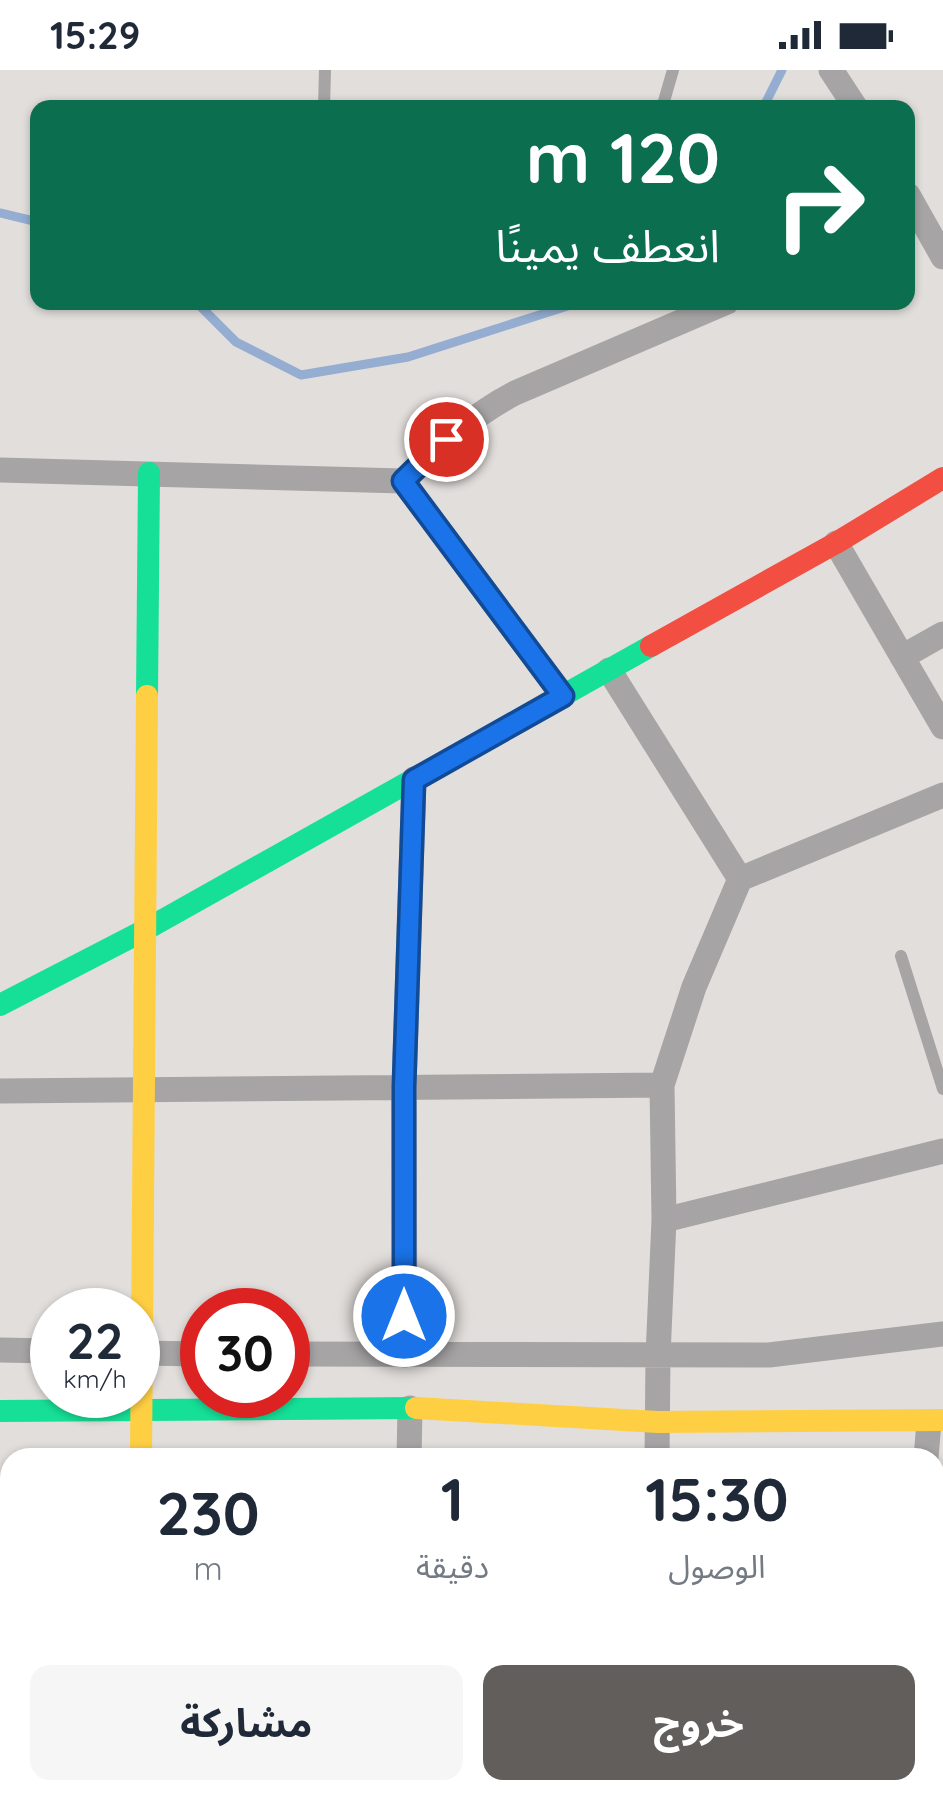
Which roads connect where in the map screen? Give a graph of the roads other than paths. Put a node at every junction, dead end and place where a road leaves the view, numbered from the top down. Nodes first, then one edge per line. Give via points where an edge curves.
1 (325, 70) edge
2 (673, 70) edge
3 (831, 70) edge
4 (324, 100) edge
5 (664, 100) edge
6 (851, 100) edge
7 (915, 213) edge
8 (943, 257) edge
9 (709, 310) edge
10 (0, 470) edge
11 (149, 473) junction
12 (943, 478) edge
13 (403, 481) junction
14 (836, 544) junction
15 (943, 634) edge
16 (902, 657) junction
17 (610, 670) junction
18 (563, 696) junction
19 (943, 727) edge
20 (414, 780) junction
21 (943, 794) edge
22 (740, 879) junction
23 (145, 930) junction
24 (901, 956) dead end
25 (0, 1005) edge
26 (662, 1085) junction
27 (404, 1087) junction
28 (144, 1088) junction
29 (943, 1089) edge
30 (0, 1090) edge
31 (943, 1151) edge
32 (664, 1220) junction
33 (141, 1288) edge
34 (943, 1334) edge
35 (0, 1350) edge
36 (30, 1351) edge
37 (310, 1354) edge
38 (404, 1355) junction
39 (658, 1356) junction
40 (410, 1408) junction
41 (160, 1410) edge
42 (0, 1411) edge
43 (30, 1411) edge
44 (142, 1418) edge
45 (936, 1421) edge
46 (658, 1422) junction
47 (141, 1448) edge
48 (409, 1448) edge
49 (658, 1448) edge
50 (929, 1448) edge

1 - 4 lane
2 - 5 lane
3 - 6 street
7 - 8 street
9 - 13 street via 484,410
10 - 11 street
11 - 13 street
11 - 23 street
12 - 14 street
13 - 18 street
14 - 16 street
14 - 17 street
15 - 16 street
16 - 19 street
17 - 18 street
17 - 22 street
18 - 20 street
20 - 23 street
20 - 27 street
21 - 22 street
22 - 26 street
23 - 25 street
23 - 28 street
24 - 29 lane
26 - 27 street
26 - 32 street
27 - 28 street
27 - 38 street
28 - 30 street
28 - 33 street
31 - 32 street
32 - 39 street
34 - 39 street via 769,1355
35 - 36 street
37 - 38 street
38 - 39 street
39 - 46 street
40 - 41 street
40 - 46 street
40 - 48 street
42 - 43 street
44 - 47 street
45 - 46 street
45 - 50 street
46 - 49 street

